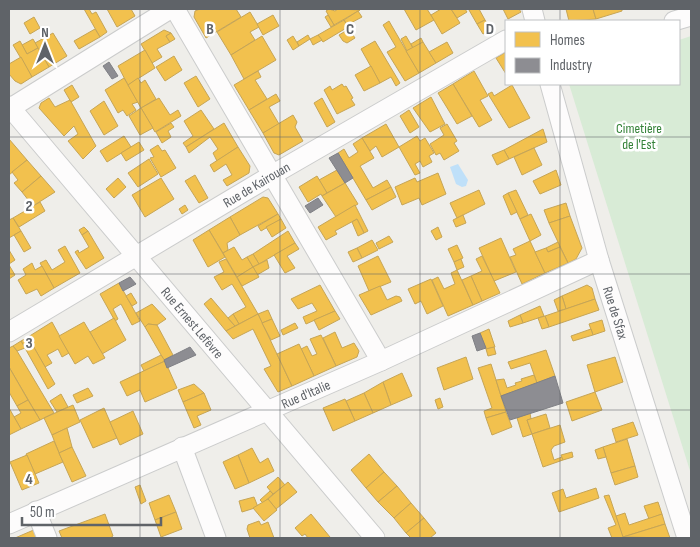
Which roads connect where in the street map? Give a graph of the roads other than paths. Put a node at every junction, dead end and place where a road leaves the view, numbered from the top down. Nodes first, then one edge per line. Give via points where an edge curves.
1 (170, 9) edge
2 (175, 9) edge
3 (505, 41) edge
4 (550, 85) edge
5 (9, 108) edge
6 (272, 175) junction
7 (137, 256) junction
8 (599, 260) junction
9 (9, 332) edge
10 (381, 361) junction
11 (268, 412) junction
12 (182, 447) junction
13 (36, 511) junction
14 (9, 524) edge
15 (47, 538) edge
16 (216, 538) edge
17 (375, 538) edge
18 (687, 538) edge

1 - 5 street
2 - 6 street
3 - 6 street, Rue de Kairouan
4 - 8 street, Rue de Sfax
5 - 7 street, Rue Ernest Lefèvre
6 - 7 street, Rue de Kairouan
6 - 10 street
7 - 9 street, Rue de Kairouan
7 - 11 street, Rue Ernest Lefèvre
8 - 10 street, Rue d'Italie
8 - 18 street, Rue de Sfax
10 - 11 street, Rue d'Italie
11 - 12 street, Rue d'Italie
11 - 17 street, Rue Ernest Lefèvre
12 - 13 street, Rue d'Italie
12 - 16 street
13 - 14 street, Rue d'Italie
13 - 15 street

